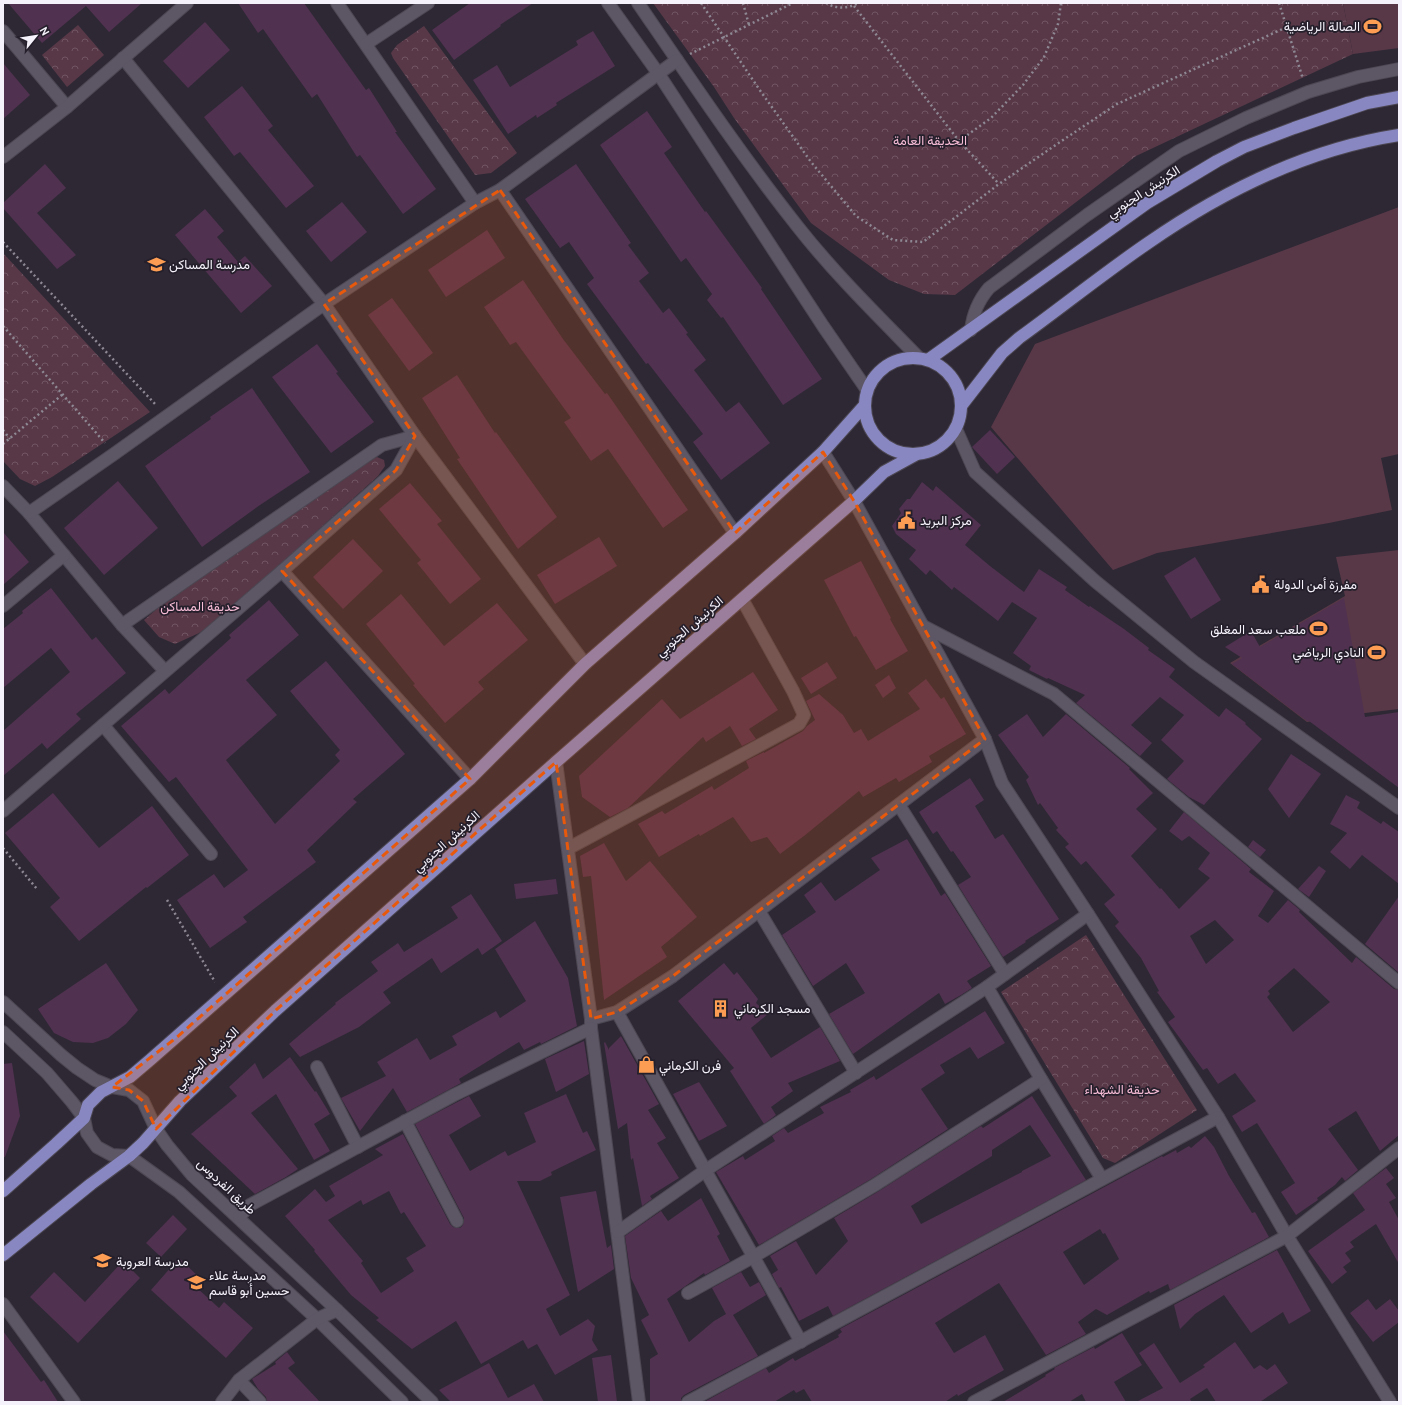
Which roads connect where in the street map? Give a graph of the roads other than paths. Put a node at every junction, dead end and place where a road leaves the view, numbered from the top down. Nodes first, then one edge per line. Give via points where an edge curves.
1 (337, 3) edge
2 (428, 3) edge
3 (608, 3) edge
4 (638, 3) edge
5 (179, 5) edge
6 (3, 31) edge
7 (366, 44) junction
8 (123, 58) junction
9 (677, 60) junction
10 (1399, 69) edge
11 (658, 73) junction
12 (1399, 97) edge
13 (67, 107) junction
14 (1399, 135) edge
15 (3, 157) edge
16 (500, 190) junction
17 (475, 204) junction
18 (324, 304) junction
19 (971, 330) junction
20 (924, 359) junction
21 (867, 390) junction
22 (864, 406) junction
23 (961, 406) junction
24 (956, 429) junction
25 (415, 436) junction
26 (823, 452) junction
27 (915, 455) junction
28 (3, 486) edge
29 (854, 501) junction
30 (29, 513) junction
31 (735, 533) junction
32 (64, 555) junction
33 (282, 572) junction
34 (742, 599) junction
35 (3, 606) edge
36 (122, 625) junction
37 (923, 626) junction
38 (585, 664) junction
39 (165, 671) junction
40 (103, 725) junction
41 (985, 739) junction
42 (556, 762) junction
43 (470, 779) junction
44 (899, 805) junction
45 (1399, 808) edge
46 (3, 811) edge
47 (568, 848) junction
48 (211, 854) dead end
49 (759, 911) junction
50 (1088, 914) junction
51 (1005, 974) junction
52 (1399, 983) edge
53 (987, 987) junction
54 (3, 1002) edge
55 (618, 1012) junction
56 (591, 1024) junction
57 (3, 1032) edge
58 (317, 1067) dead end
59 (856, 1073) junction
60 (1041, 1079) junction
61 (112, 1087) junction
62 (1218, 1117) junction
63 (84, 1118) junction
64 (405, 1122) junction
65 (156, 1129) junction
66 (358, 1147) junction
67 (1399, 1148) edge
68 (129, 1156) junction
69 (706, 1170) junction
70 (1102, 1180) junction
71 (3, 1191) edge
72 (239, 1217) junction
73 (457, 1221) dead end
74 (618, 1232) junction
75 (1287, 1236) junction
76 (3, 1255) edge
77 (753, 1257) junction
78 (688, 1293) dead end
79 (3, 1304) edge
80 (337, 1310) junction
81 (317, 1319) junction
82 (801, 1342) junction
83 (239, 1380) junction
84 (74, 1402) edge
85 (222, 1402) edge
86 (260, 1402) edge
87 (402, 1402) edge
88 (432, 1402) edge
89 (639, 1402) edge
90 (688, 1402) edge
91 (974, 1402) edge
92 (1390, 1402) edge

1 - 7 street
2 - 7 street
3 - 11 street
4 - 9 street
5 - 8 street
6 - 13 street
7 - 17 street
8 - 13 street
8 - 18 street
9 - 11 street
9 - 20 street via 798,228 852,289
10 - 19 street via 1358,77 1308,92 1246,118 1179,151 989,288 975,308
11 - 16 street
11 - 21 street
12 - 19 main road, الكرنيش الجنوبي via 1367,103 1294,128 1244,147 1217,161 1146,203
13 - 15 street
14 - 23 main road via 1375,138 1284,167 1248,183 1154,238 1002,353
16 - 17 street
16 - 31 street
17 - 18 street
18 - 25 street
18 - 30 street
19 - 20 main road, الكرنيش الجنوبي
20 - 21 main road via 897,360 879,371
20 - 23 main road via 945,370 957,387
21 - 22 main road
22 - 26 main road
22 - 27 main road via 868,425 879,441 896,452
23 - 24 main road
24 - 27 main road via 938,448
24 - 45 street via 975,472 1095,581 1194,662
25 - 33 street via 396,470
25 - 36 street via 382,445
25 - 38 street
26 - 29 street
26 - 31 main road
27 - 29 main road, الكرنيش الجنوبي via 884,472
28 - 30 street
29 - 34 main road, الكرنيش الجنوبي
29 - 37 street
30 - 32 street
31 - 38 main road
32 - 35 street
32 - 36 street
33 - 39 street
33 - 43 street
34 - 42 main road, الكرنيش الجنوبي
34 - 47 street via 804,715 799,724
36 - 39 street
37 - 41 street
37 - 52 street via 1054,694
38 - 43 main road
39 - 40 street
40 - 46 street
40 - 48 street
41 - 44 street
41 - 50 street via 1002,783
42 - 47 street
42 - 65 main road, الكرنيش الجنوبي via 275,1011 180,1102
43 - 61 main road via 140,1069
44 - 49 street
44 - 51 street
47 - 56 street
49 - 55 street via 672,976
49 - 59 street
50 - 51 street
50 - 62 street
51 - 53 street
53 - 59 street
53 - 60 street
54 - 61 street, طريق الفردوس via 77,1068
55 - 56 street
55 - 69 street
56 - 64 street
56 - 74 street
57 - 63 street via 47,1073
58 - 66 street
59 - 69 street
60 - 70 street
60 - 77 street via 875,1185
61 - 63 main road via 101,1092 88,1105
61 - 65 street, طريق الفردوس via 129,1090 143,1101
62 - 70 street
62 - 75 street
63 - 68 street via 87,1133 97,1147 112,1155
63 - 71 main road
64 - 66 street
64 - 73 street
65 - 68 main road, الكرنيش الجنوبي
65 - 72 street, طريق الفردوس via 188,1170
66 - 72 street via 250,1205
67 - 75 street
68 - 76 main road, الكرنيش الجنوبي
68 - 81 street via 179,1192
69 - 74 street
69 - 77 street
70 - 82 street
72 - 80 street, طريق الفردوس
74 - 89 street
75 - 91 street
75 - 92 street
77 - 78 street
77 - 82 street
79 - 84 street
80 - 81 street
80 - 88 street, طريق الفردوس
81 - 83 street
81 - 87 street
82 - 90 street
83 - 85 street
83 - 86 street

